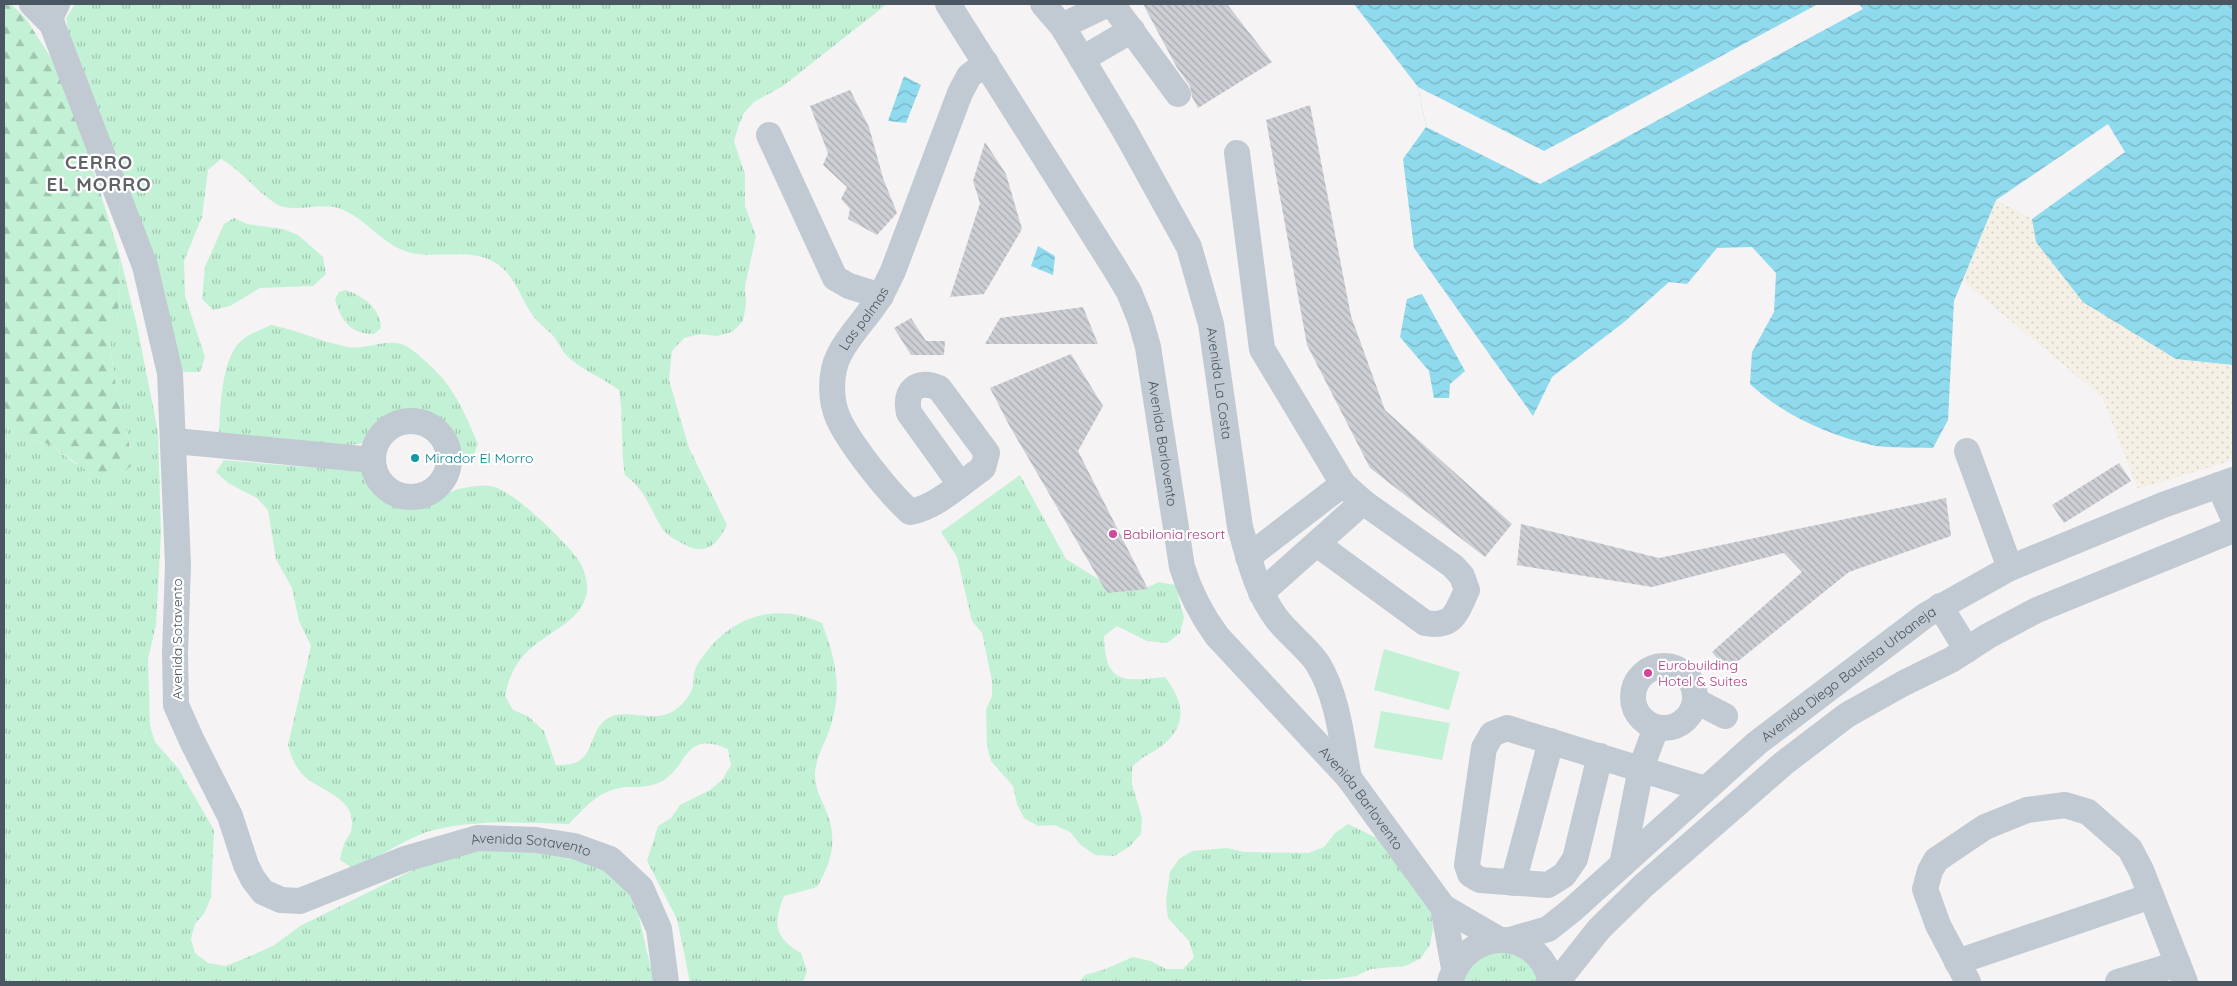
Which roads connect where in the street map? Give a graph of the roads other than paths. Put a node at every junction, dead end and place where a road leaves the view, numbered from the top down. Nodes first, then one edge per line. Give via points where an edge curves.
1 (32, 4) edge
2 (948, 4) edge
3 (1043, 4) edge
4 (1110, 4) edge
5 (55, 14) edge
6 (1062, 26) junction
7 (1132, 30) junction
8 (1082, 59) junction
9 (986, 64) junction
10 (1178, 94) dead end
11 (769, 134) dead end
12 (1237, 153) dead end
13 (881, 296) junction
14 (175, 441) junction
15 (1967, 451) dead end
16 (373, 460) dead end
17 (2226, 483) edge
18 (960, 484) dead end
19 (1343, 484) junction
20 (1363, 502) junction
21 (2233, 517) edge
22 (2233, 530) edge
23 (1317, 544) junction
24 (1248, 558) junction
25 (2010, 568) junction
26 (1261, 593) junction
27 (1940, 606) junction
28 (1967, 650) junction
29 (1696, 701) junction
30 (1725, 716) dead end
31 (1656, 728) junction
32 (1550, 741) junction
33 (1600, 756) junction
34 (1642, 768) junction
35 (1349, 778) junction
36 (1705, 789) junction
37 (1622, 865) junction
38 (1513, 882) junction
39 (2151, 896) junction
40 (1443, 907) junction
41 (1504, 940) junction
42 (1963, 972) edge
43 (2181, 973) edge
44 (1452, 975) edge
45 (666, 982) edge
46 (1551, 982) edge
47 (1557, 982) edge
48 (2118, 982) edge

1 - 5 street
2 - 9 street, Avenida Barlovento
3 - 6 street, Avenida La Costa
4 - 6 street
4 - 7 street
5 - 14 street, Avenida Sotavento via 145,266 170,373
6 - 8 street, Avenida La Costa
7 - 8 street
7 - 10 street
8 - 24 street, Avenida La Costa via 1189,248 1211,324 1240,527
9 - 13 street, Las palmas via 970,76 960,93
9 - 35 street, Avenida Barlovento via 1114,267 1140,319 1153,376 1180,557 1196,603 1217,636
11 - 13 street via 835,278
12 - 19 street via 1262,349
13 - 18 street, Las palmas via 839,355 832,377 832,397 838,418 866,460 910,512 923,509
14 - 16 street
14 - 45 street, Avenida Sotavento via 178,565 176,705 230,816 246,865 263,892 281,900 300,901 405,859 478,838 536,840 574,846 610,859 641,888 659,929
15 - 25 street
17 - 21 street
17 - 25 street, Avenida Diego Bautista Urbaneja via 2163,505
19 - 20 street
19 - 24 street
20 - 23 street
20 - 23 street via 1453,566 1462,576 1467,590 1453,618 1439,626 1424,623
22 - 28 street via 2037,610
23 - 26 street
24 - 26 street, Avenida La Costa
25 - 27 street, Avenida Diego Bautista Urbaneja
26 - 35 street, Avenida La Costa via 1276,619 1318,664 1331,693
27 - 28 street
27 - 36 street, Avenida Diego Bautista Urbaneja via 1832,684
28 - 47 street via 1848,715 1784,763 1642,886 1599,929
29 - 30 street
29 - 31 street via 1688,718 1674,727
29 - 31 street via 1693,684 1681,670 1664,666 1647,671 1636,685 1633,702 1641,718
31 - 34 street
32 - 33 street
32 - 38 street
32 - 38 street via 1507,728 1492,734 1484,748 1467,865 1470,874 1480,880
33 - 34 street
33 - 38 street via 1575,859 1564,875 1548,885
34 - 36 street
34 - 37 street
35 - 40 street, Avenida Barlovento
36 - 37 street, Avenida Diego Bautista Urbaneja
37 - 41 street, Avenida Diego Bautista Urbaneja via 1548,929
39 - 42 street
39 - 42 street via 2130,849 2088,812 2064,805 2027,810 1985,827 1936,860 1930,871 1925,889 1938,925
39 - 43 street
40 - 41 street, Avenida Barlovento
40 - 44 street, Avenida Barlovento
41 - 44 street, Avenida Diego Bautista Urbaneja via 1480,943 1465,954
41 - 46 street, Avenida Barlovento via 1526,946 1539,956 1549,971
43 - 48 street

